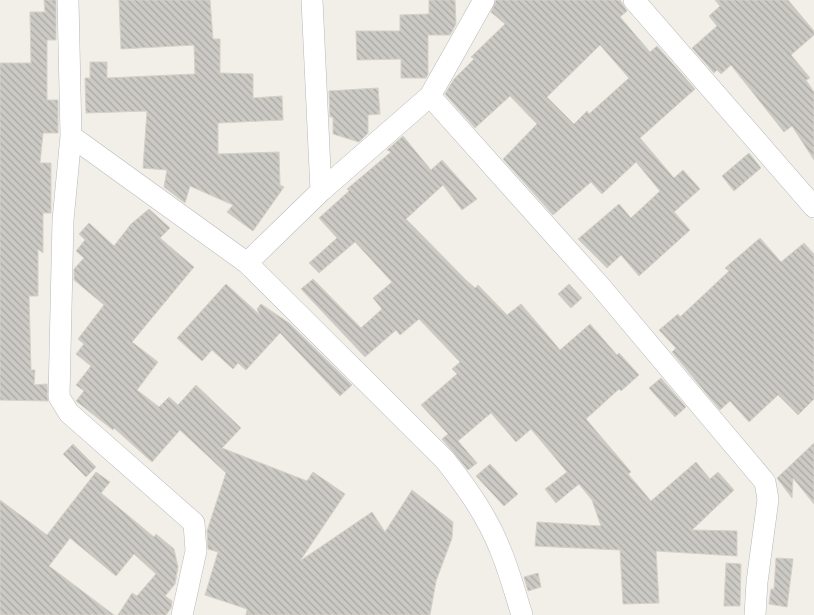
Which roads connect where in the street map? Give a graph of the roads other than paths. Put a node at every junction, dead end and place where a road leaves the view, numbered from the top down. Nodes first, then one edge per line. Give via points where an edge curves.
1 (68, 0) edge
2 (312, 0) edge
3 (484, 0) edge
4 (634, 0) edge
5 (430, 96) junction
6 (72, 136) junction
7 (321, 191) junction
8 (814, 207) edge
9 (247, 263) junction
10 (182, 615) edge
11 (522, 615) edge
12 (755, 615) edge

1 - 6 street
2 - 7 street
3 - 5 street
4 - 8 street
5 - 7 street
5 - 12 street via 600,286 765,482 768,499
6 - 9 street
6 - 10 street via 63,220 59,397 69,413 194,523 196,551
7 - 9 street
9 - 11 street via 445,460 488,522

